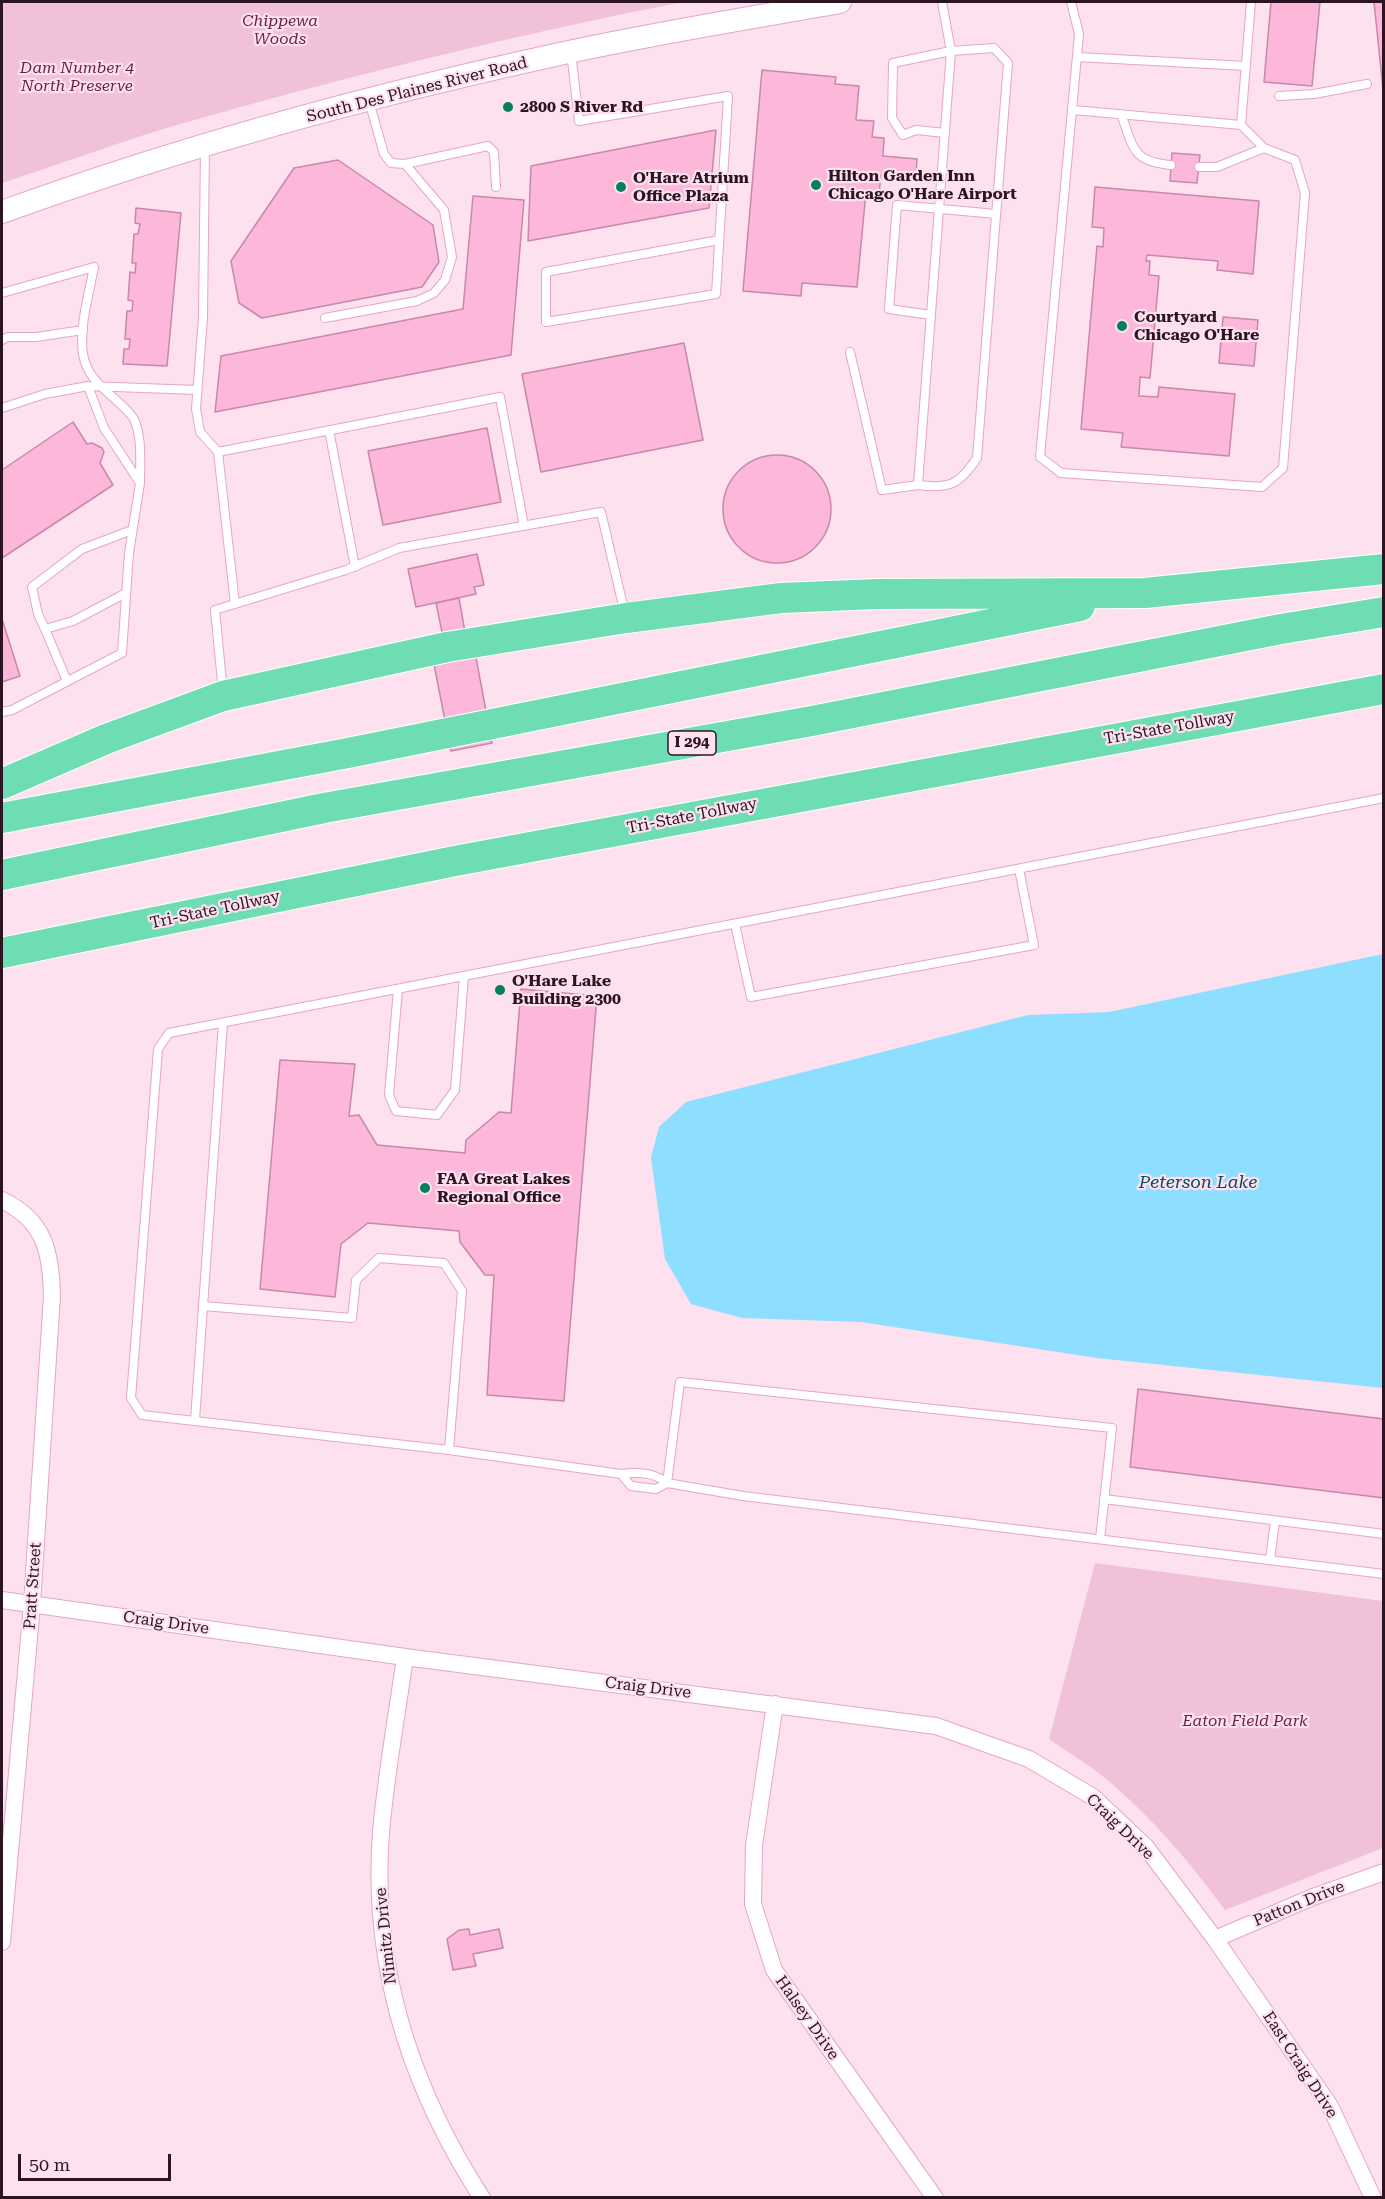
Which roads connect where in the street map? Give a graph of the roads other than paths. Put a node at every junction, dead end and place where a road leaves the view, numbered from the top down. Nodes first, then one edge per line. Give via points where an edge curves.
1 (840, 2) edge
2 (942, 2) edge
3 (1071, 2) edge
4 (1251, 2) edge
5 (951, 51) junction
6 (571, 52) junction
7 (1077, 57) junction
8 (1246, 66) junction
9 (1367, 84) dead end
10 (1279, 96) dead end
11 (369, 100) junction
12 (1073, 110) junction
13 (1121, 114) junction
14 (1241, 126) junction
15 (945, 133) junction
16 (205, 146) junction
17 (1264, 148) junction
18 (405, 164) junction
19 (1171, 165) dead end
20 (1198, 167) dead end
21 (496, 187) dead end
22 (939, 211) junction
23 (2, 212) edge
24 (996, 214) junction
25 (719, 240) junction
26 (2, 293) edge
27 (931, 315) junction
28 (325, 318) dead end
29 (83, 330) junction
30 (2, 340) edge
31 (850, 352) dead end
32 (88, 386) junction
33 (98, 386) junction
34 (197, 390) junction
35 (2, 408) edge
36 (329, 430) junction
37 (218, 452) junction
38 (140, 483) junction
39 (918, 485) junction
40 (524, 526) junction
41 (132, 530) junction
42 (355, 567) junction
43 (1383, 569) edge
44 (126, 593) junction
45 (1144, 593) junction
46 (235, 604) junction
47 (1383, 612) edge
48 (626, 618) junction
49 (45, 629) junction
50 (67, 681) junction
51 (1383, 689) edge
52 (223, 696) junction
53 (2, 712) edge
54 (2, 784) edge
55 (1383, 798) edge
56 (2, 818) edge
57 (1019, 869) junction
58 (2, 875) edge
59 (735, 924) junction
60 (2, 953) edge
61 (464, 976) junction
62 (398, 989) junction
63 (224, 1023) junction
64 (2, 1200) edge
65 (203, 1306) junction
66 (195, 1420) junction
67 (449, 1450) junction
68 (621, 1474) junction
69 (667, 1483) junction
70 (1104, 1499) junction
71 (1275, 1521) junction
72 (1383, 1534) edge
73 (1100, 1539) junction
74 (1270, 1560) junction
75 (1383, 1574) edge
76 (2, 1600) edge
77 (32, 1604) junction
78 (405, 1657) junction
79 (776, 1704) junction
80 (1383, 1872) edge
81 (1215, 1939) junction
82 (2, 1942) edge
83 (482, 2198) edge
84 (935, 2198) edge
85 (1373, 2198) edge

1 - 6 main road, South Des Plaines River Road
2 - 5 lane
3 - 7 lane via 1079,34
4 - 8 lane
5 - 15 lane
5 - 15 lane via 893,63 892,118 903,135 916,130
5 - 24 lane via 994,48 1008,63
6 - 11 main road, South Des Plaines River Road
6 - 25 lane via 579,121 728,96
7 - 8 lane
7 - 12 lane
8 - 14 lane
9 - 10 lane
11 - 16 main road, South Des Plaines River Road
11 - 18 lane via 384,154 391,163
12 - 13 lane
12 - 17 lane via 1040,456 1061,473 1262,487 1283,468 1305,193 1295,160
13 - 14 lane
13 - 19 lane via 1137,156 1151,163
14 - 17 lane
15 - 22 lane
16 - 23 main road, South Des Plaines River Road
16 - 34 lane via 203,317
17 - 20 lane via 1217,167
18 - 21 lane via 488,146 494,152
18 - 28 lane via 444,210 452,257 445,280 434,293 417,301
22 - 24 lane
22 - 27 lane
22 - 27 lane via 897,205 889,309
24 - 39 lane via 977,458 966,475 942,488
25 - 25 lane via 546,272 546,322 716,294
26 - 29 lane via 94,267
27 - 39 lane
29 - 30 lane
29 - 33 lane via 83,356
31 - 39 lane via 882,489
32 - 33 lane
32 - 35 lane
32 - 38 lane via 104,428
33 - 34 lane
33 - 38 lane via 133,416 141,449
34 - 37 lane via 200,432
36 - 37 lane
36 - 40 lane via 500,397
36 - 42 lane
37 - 46 lane
38 - 41 lane
40 - 42 lane via 399,548
40 - 48 lane via 601,512
41 - 44 lane
41 - 49 lane via 82,549 32,587
42 - 46 lane
43 - 45 highway
44 - 49 lane via 73,621
44 - 50 lane via 122,653
45 - 48 highway via 781,598
45 - 56 highway
46 - 52 lane via 215,610
47 - 58 highway, I 294 via 812,722 324,808
48 - 52 highway via 447,646
49 - 50 lane
50 - 53 lane
51 - 60 highway, Tri-State Tollway via 455,861
52 - 54 highway via 106,739
55 - 57 lane
57 - 59 lane
57 - 59 lane via 1034,945 751,997
59 - 61 lane
61 - 62 lane
61 - 62 lane via 455,1090 437,1115 396,1111 389,1095
62 - 63 lane
63 - 65 lane
63 - 66 lane via 169,1033 158,1048 131,1398 142,1415
64 - 77 street, Pratt Street via 41,1232 51,1264
65 - 66 lane
65 - 67 lane via 352,1318 356,1280 379,1258 444,1263 462,1291
66 - 67 lane
67 - 68 lane
68 - 69 lane via 658,1476
68 - 69 lane via 631,1486 656,1489
69 - 70 lane via 680,1382 1112,1428
69 - 73 lane via 743,1496
70 - 71 lane
70 - 73 lane
71 - 72 lane
71 - 74 lane
73 - 74 lane
74 - 75 lane
76 - 77 street, Craig Drive
77 - 78 street, Craig Drive
77 - 82 street, Pratt Street
78 - 79 street, Craig Drive
78 - 83 street, Nimitz Drive via 381,1832 380,1901 387,1973 426,2096 455,2157
79 - 81 street, Craig Drive via 936,1726 1029,1759 1093,1797 1146,1847
79 - 84 street, Halsey Drive via 754,1845 753,1904 774,1970
80 - 81 street, Patton Drive
81 - 85 street, East Craig Drive via 1330,2106

